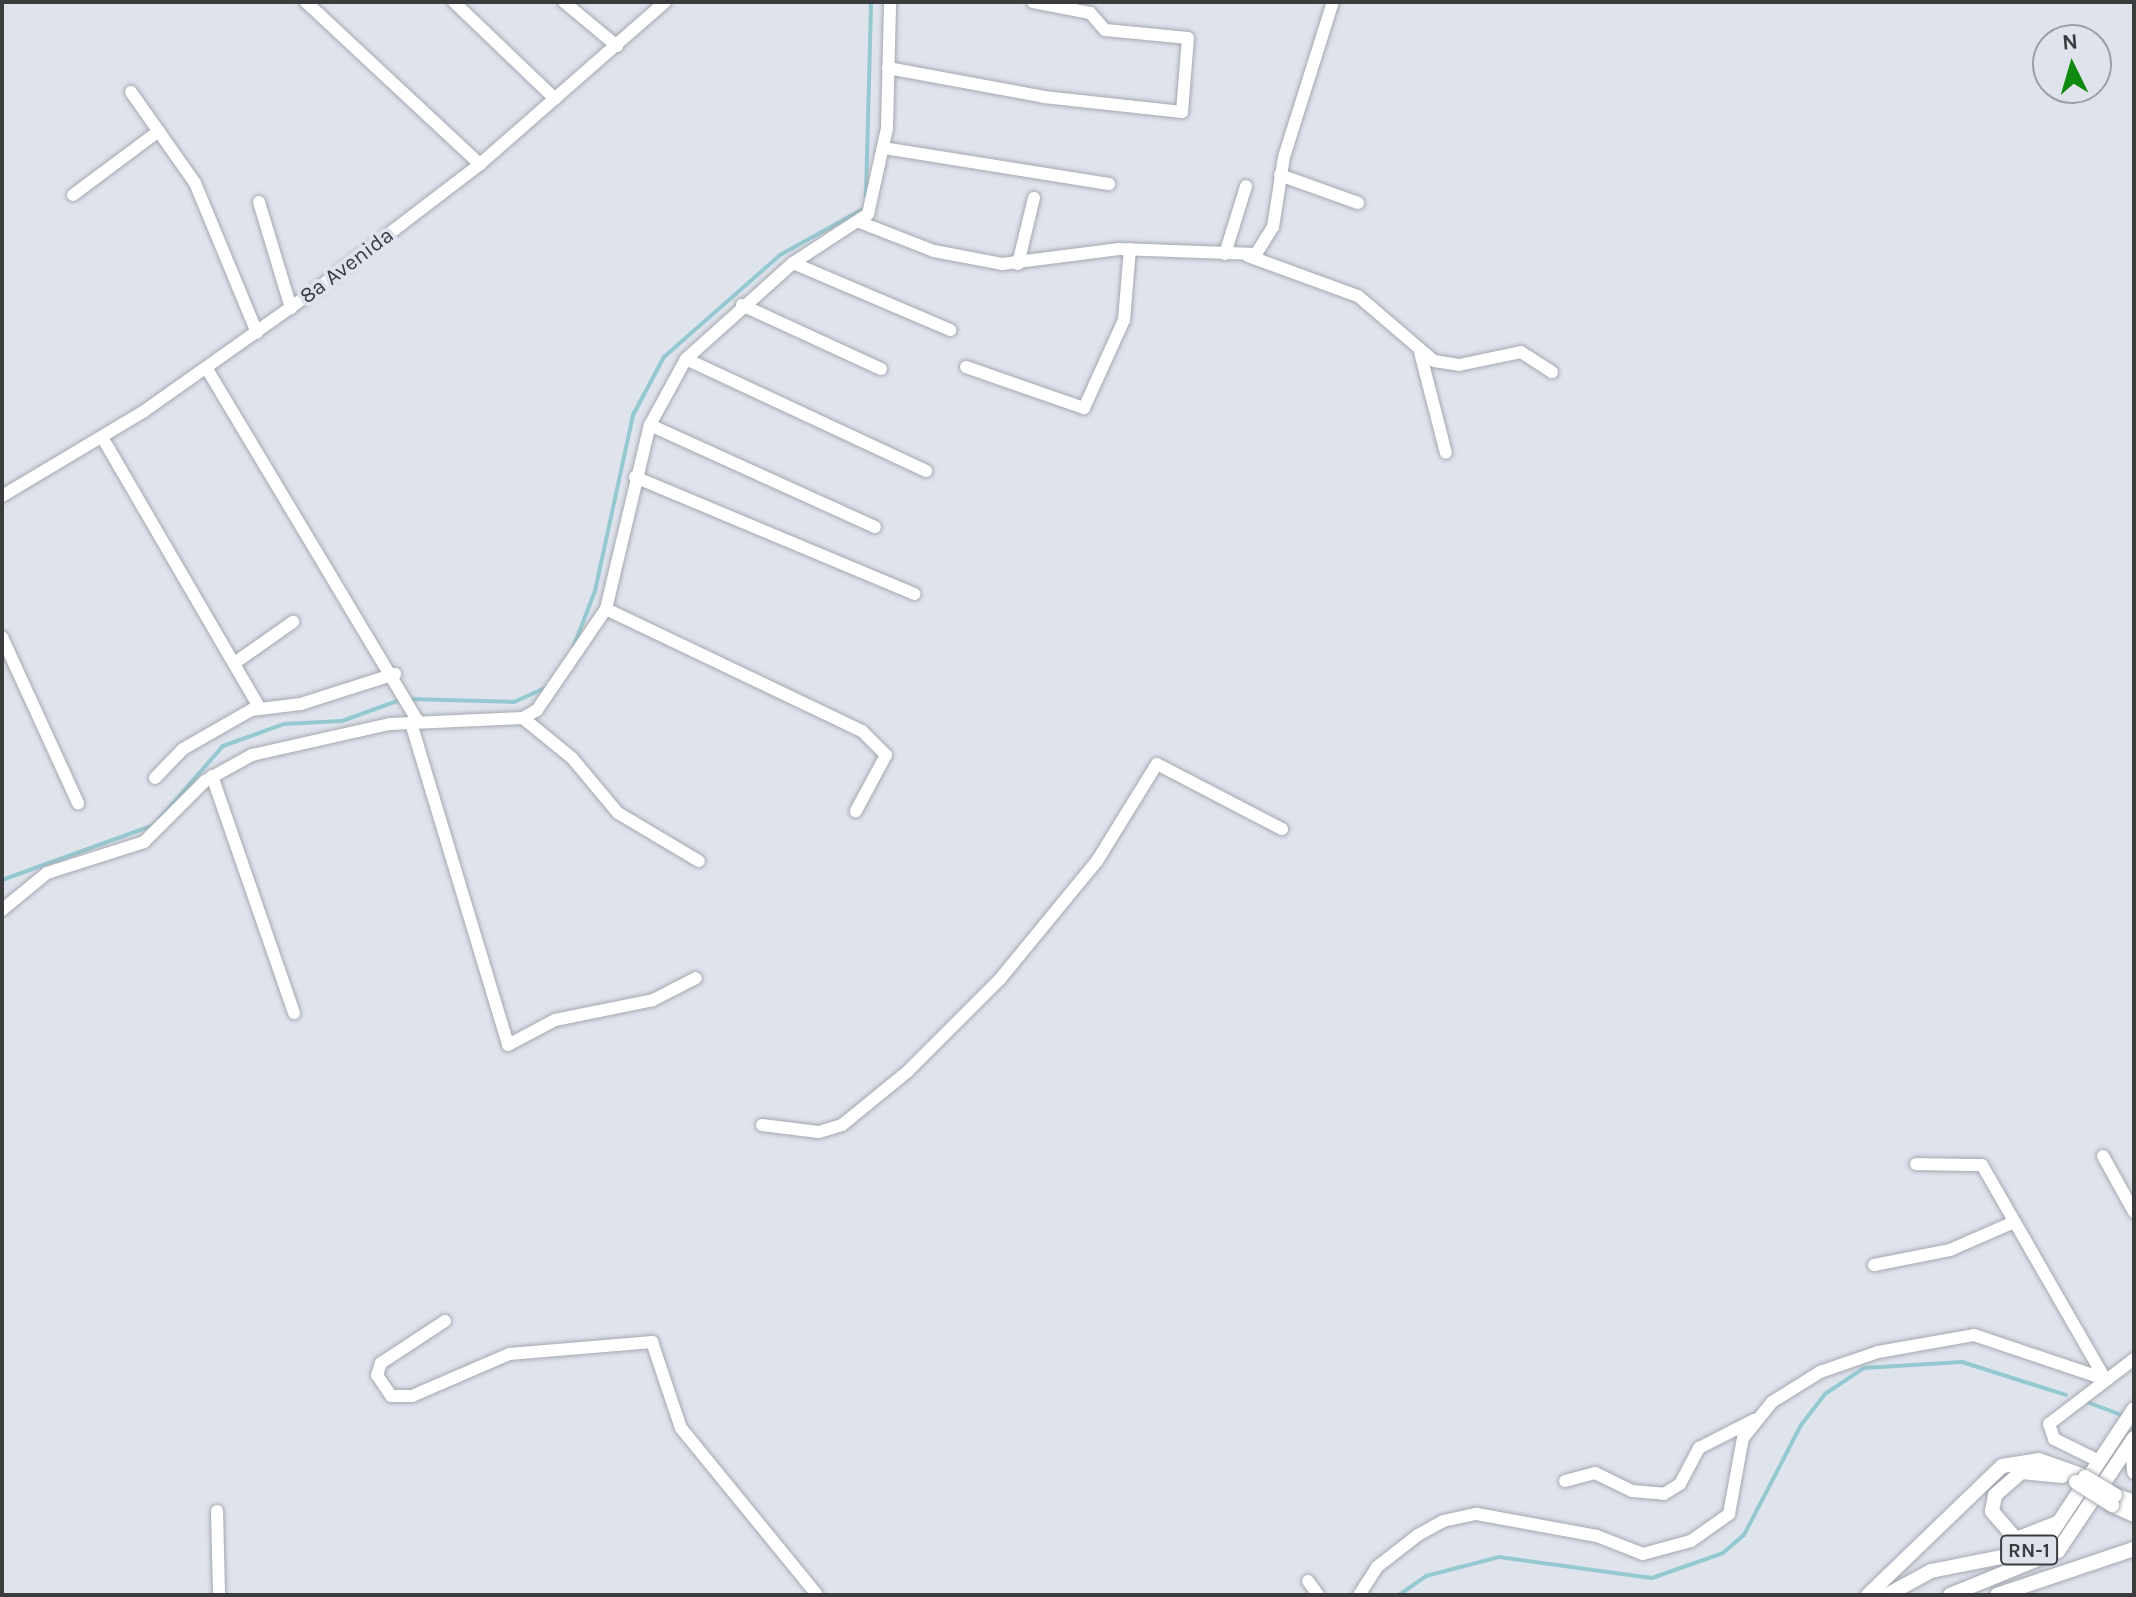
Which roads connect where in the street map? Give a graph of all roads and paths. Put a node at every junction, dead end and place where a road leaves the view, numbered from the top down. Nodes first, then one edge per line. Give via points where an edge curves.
1 (306, 2) edge
2 (454, 2) edge
3 (564, 2) edge
4 (890, 2) edge
5 (1033, 2) edge
6 (1322, 2) edge
7 (1333, 2) edge
8 (659, 3) edge
9 (1327, 19) junction
10 (617, 46) junction
11 (888, 68) junction
12 (131, 92) dead end
13 (555, 99) junction
14 (159, 131) junction
15 (884, 148) junction
16 (480, 164) junction
17 (1280, 175) junction
18 (1109, 184) dead end
19 (1246, 186) dead end
20 (73, 195) dead end
21 (1034, 198) dead end
22 (259, 202) dead end
23 (1358, 203) dead end
24 (862, 223) junction
25 (1130, 249) junction
26 (1225, 254) junction
27 (1245, 255) junction
28 (793, 263) junction
29 (1018, 264) junction
30 (742, 305) junction
31 (291, 308) junction
32 (950, 330) dead end
33 (257, 333) junction
34 (1417, 346) junction
35 (686, 359) junction
36 (966, 367) dead end
37 (207, 369) junction
38 (881, 369) dead end
39 (1552, 372) dead end
40 (650, 425) junction
41 (102, 437) junction
42 (1446, 453) dead end
43 (926, 471) dead end
44 (635, 477) junction
45 (2, 494) edge
46 (875, 527) dead end
47 (915, 594) dead end
48 (606, 609) junction
49 (293, 622) dead end
50 (2, 637) edge
51 (236, 662) junction
52 (397, 678) junction
53 (259, 707) junction
54 (523, 718) junction
55 (414, 722) junction
56 (212, 776) junction
57 (155, 778) dead end
58 (78, 803) dead end
59 (856, 811) dead end
60 (1282, 829) dead end
61 (699, 861) dead end
62 (2, 910) edge
63 (696, 978) dead end
64 (294, 1013) dead end
65 (762, 1125) dead end
66 (2103, 1156) dead end
67 (1916, 1164) dead end
68 (2134, 1212) edge
69 (2014, 1222) junction
70 (1874, 1265) dead end
71 (445, 1321) dead end
72 (2134, 1359) edge
73 (2105, 1379) junction
74 (2134, 1409) edge
75 (1754, 1420) junction
76 (2133, 1439) edge
77 (2099, 1461) junction
78 (2134, 1472) edge
79 (2079, 1479) junction
80 (1565, 1481) dead end
81 (2114, 1500) junction
82 (2134, 1502) edge
83 (217, 1511) dead end
84 (2134, 1515) edge
85 (2061, 1521) junction
86 (2134, 1549) edge
87 (1308, 1581) dead end
88 (219, 1595) edge
89 (817, 1595) edge
90 (1318, 1595) edge
91 (1359, 1595) edge
92 (1868, 1595) edge
93 (1887, 1595) edge
94 (1950, 1595) edge
95 (1997, 1595) edge

1 - 16 street
2 - 13 street
3 - 10 street
4 - 11 street
5 - 11 street via 1090,13 1108,30 1188,38 1182,112 1073,102
6 - 9 street
7 - 9 street
8 - 10 street, 8a Avenida
9 - 17 street
10 - 13 street, 8a Avenida
11 - 15 street
12 - 14 street
13 - 16 street, 8a Avenida
14 - 20 street
14 - 33 street via 195,183
15 - 18 street
15 - 24 street
16 - 31 street, 8a Avenida
17 - 23 street
17 - 27 street via 1268,238
19 - 26 street
21 - 29 street
22 - 31 street
24 - 28 street
24 - 29 street via 934,251
25 - 26 street
25 - 29 street
25 - 36 street via 1124,320 1085,407
26 - 27 street
27 - 34 street via 1358,296
28 - 30 street
28 - 32 street
30 - 35 street
30 - 38 street
31 - 33 street, 8a Avenida
33 - 37 street, 8a Avenida
34 - 39 street via 1449,365 1521,352
34 - 42 street
35 - 40 street
35 - 43 street
37 - 41 street, 8a Avenida
37 - 52 street
40 - 44 street
40 - 46 street
41 - 45 street, 8a Avenida
41 - 51 street
44 - 47 street
44 - 48 street
48 - 54 street via 542,705
48 - 59 street via 862,731 886,755
49 - 51 street
50 - 58 street
51 - 53 street
52 - 53 street via 301,704
52 - 55 street
53 - 57 street via 183,749
54 - 55 street
54 - 61 street via 572,758 618,813
55 - 56 street via 252,755
55 - 63 street via 508,1045 555,1020 653,1000
56 - 62 street via 144,842 47,873
56 - 64 street
60 - 65 street via 1157,764 1097,861 919,1062 842,1125 819,1132
66 - 68 street
67 - 69 street via 1979,1162
69 - 70 street via 1969,1245
69 - 73 street
71 - 89 street via 381,1363 377,1375 391,1396 408,1398 509,1354 652,1342 681,1428
72 - 73 street
73 - 75 street via 2005,1342 1944,1335 1820,1372
73 - 77 street via 2048,1427 2054,1439
74 - 77 main road, RN-1
75 - 80 street via 1699,1448 1680,1484 1664,1494 1632,1491 1595,1473
75 - 91 street via 1743,1438 1729,1514 1691,1541 1643,1554 1584,1533 1477,1514 1418,1535 1377,1567
76 - 78 main road
76 - 94 main road, RN-1 via 2058,1551
77 - 85 main road, RN-1
79 - 81 main road, bridge
79 - 85 main road via 2036,1470 2004,1482 1995,1495 1996,1523 2016,1539
79 - 92 main road via 2039,1460 2002,1466
81 - 82 main road
81 - 84 main road
83 - 88 street
85 - 93 main road, RN-1 via 2037,1548 1931,1571
86 - 95 main road
87 - 90 street

